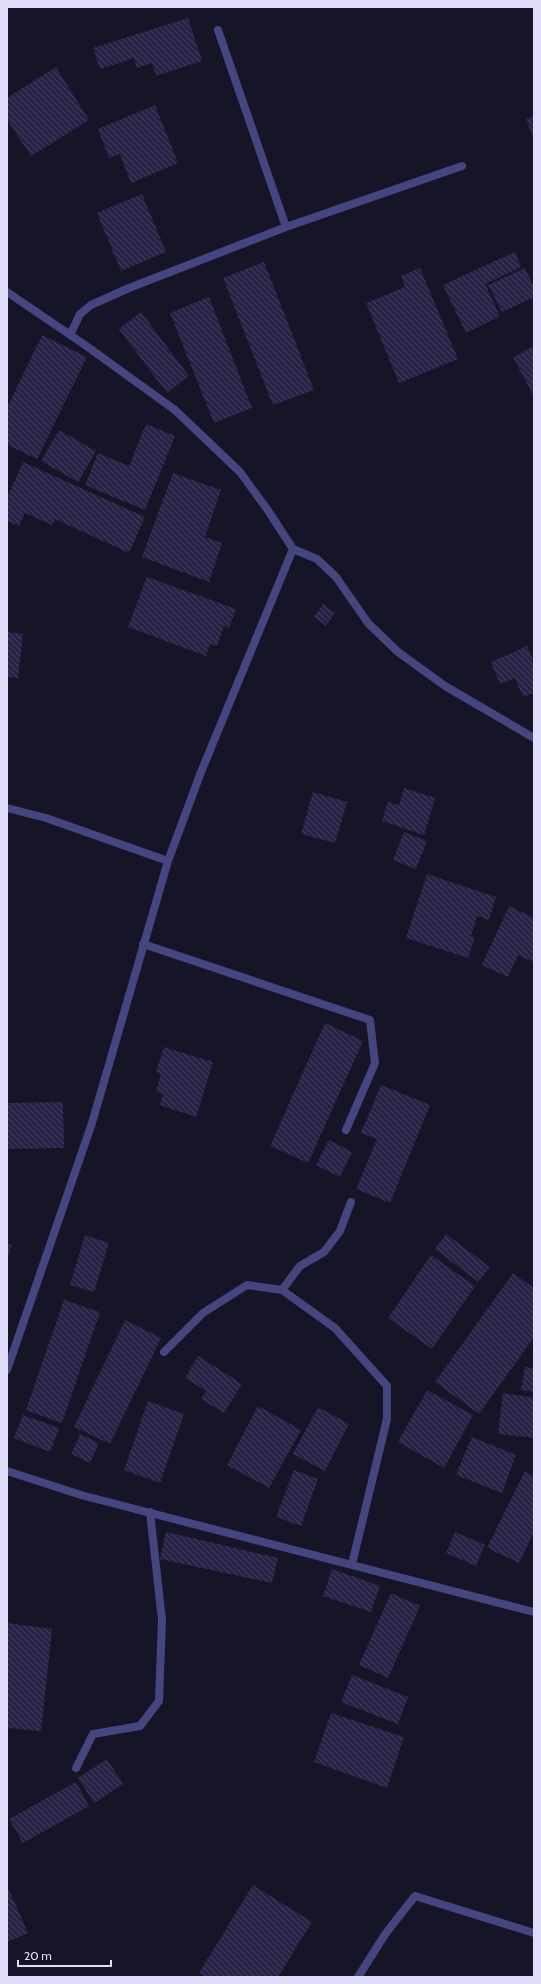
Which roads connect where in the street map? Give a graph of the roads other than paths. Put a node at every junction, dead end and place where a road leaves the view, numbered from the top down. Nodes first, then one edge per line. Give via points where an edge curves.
1 (218, 30) dead end
2 (462, 166) dead end
3 (286, 227) junction
4 (7, 292) edge
5 (70, 335) junction
6 (293, 548) junction
7 (534, 738) edge
8 (7, 808) edge
9 (168, 861) junction
10 (143, 944) junction
11 (346, 1130) dead end
12 (352, 1202) dead end
13 (282, 1290) junction
14 (164, 1352) dead end
15 (7, 1370) edge
16 (7, 1471) edge
17 (150, 1512) junction
18 (352, 1564) junction
19 (534, 1612) edge
20 (76, 1768) dead end
21 (534, 1933) edge
22 (358, 1977) edge

1 - 3 street
2 - 3 street
3 - 5 street via 91,305 80,314
4 - 5 street
5 - 6 street via 175,410 234,467
6 - 7 street via 317,559 336,577 368,623 398,652 445,686
6 - 9 street via 201,772
8 - 9 street via 46,818
9 - 10 street
10 - 11 street via 370,1020 375,1063
10 - 15 street via 92,1123
12 - 13 street via 340,1231 324,1252 300,1266
13 - 14 street via 247,1285 204,1313
13 - 18 street via 335,1328 387,1386 387,1419
16 - 17 street via 82,1495
17 - 18 street
17 - 20 street via 162,1620 159,1701 140,1726 93,1734
18 - 19 street
21 - 22 street via 415,1896 386,1933

